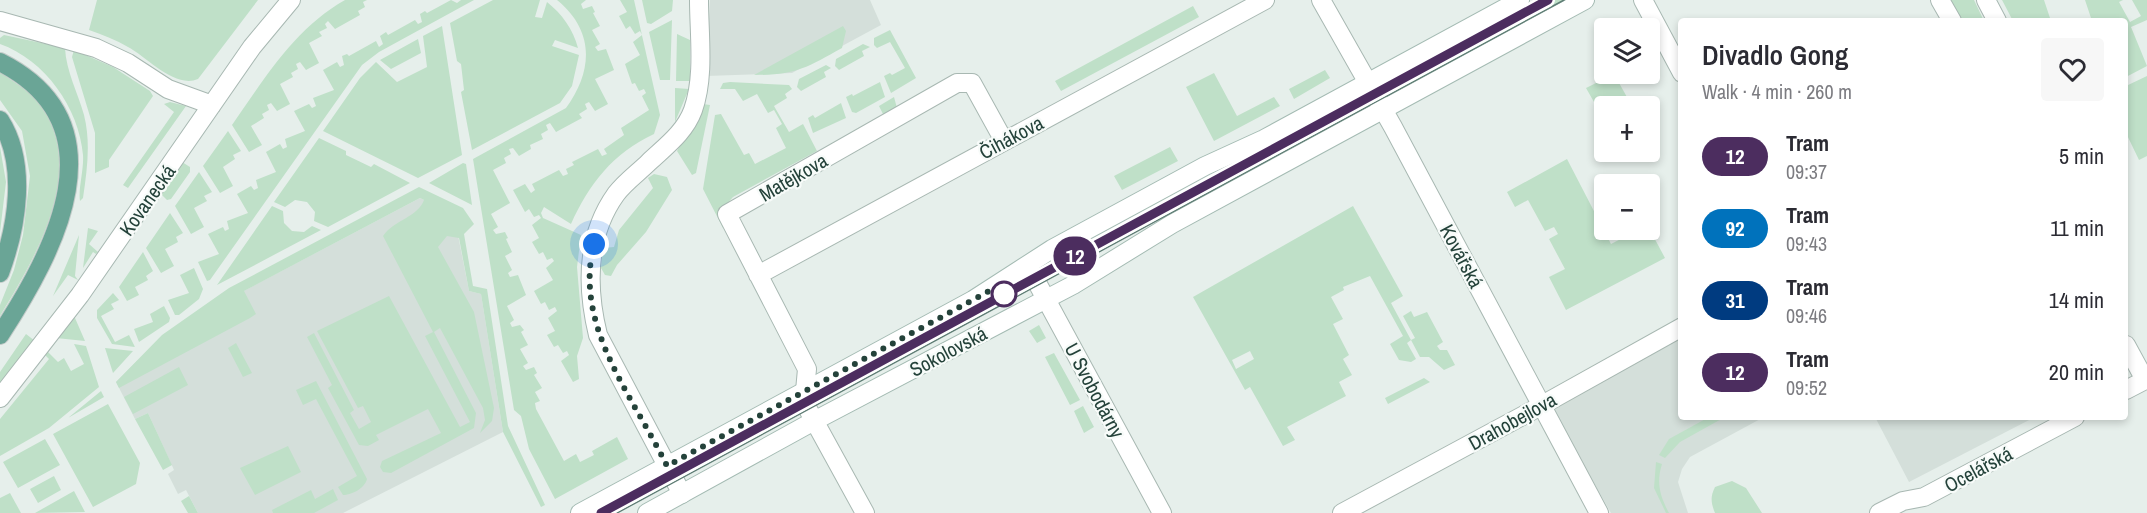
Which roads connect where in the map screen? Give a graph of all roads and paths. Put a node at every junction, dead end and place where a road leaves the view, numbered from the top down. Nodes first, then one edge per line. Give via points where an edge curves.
1 (291, 0) edge
2 (699, 0) edge
3 (1265, 0) edge
4 (1321, 0) edge
5 (1520, 0) edge
6 (1585, 0) edge
7 (1643, 0) edge
8 (1941, 0) edge
9 (1986, 0) edge
10 (1950, 18) edge
11 (1995, 18) edge
12 (0, 21) edge
13 (0, 62) edge
14 (1678, 66) edge
15 (1368, 82) junction
16 (212, 105) junction
17 (1383, 109) junction
18 (0, 120) edge
19 (1004, 141) junction
20 (1028, 267) junction
21 (0, 273) edge
22 (758, 275) junction
23 (1046, 299) junction
24 (1678, 329) edge
25 (0, 335) edge
26 (2128, 348) edge
27 (2146, 380) edge
28 (2128, 389) edge
29 (805, 390) junction
30 (0, 398) edge
31 (1541, 406) junction
32 (2069, 420) edge
33 (814, 421) junction
34 (667, 466) junction
35 (682, 494) junction
36 (580, 513) edge
37 (648, 513) edge
38 (865, 513) edge
39 (1162, 513) edge
40 (1342, 513) edge
41 (1599, 513) edge
42 (1879, 513) edge

1 - 16 street, Kovanecká via 263,31
2 - 34 street via 699,84 693,111 672,143 617,193 598,228 590,260 592,310 598,335
3 - 19 street, Čihákova
4 - 15 street, Kovářská
5 - 15 street, Sokolovská
6 - 17 street, Sokolovská
7 - 14 street
8 - 10 street
9 - 11 street
12 - 16 street via 96,48 168,89
13 - 25 main road via 26,78 55,109 66,134 70,161 68,191 54,233 32,284
15 - 17 street, Kovářská
15 - 20 street, Sokolovská via 1052,249
16 - 30 street, Kovanecká via 48,339
17 - 23 street, Sokolovská via 1172,224
17 - 31 street, Kovářská
18 - 21 main road via 13,145 17,173 12,225
19 - 22 street, Čihákova
19 - 22 street, Matějkova via 972,83 957,83 727,214
20 - 23 street, U Svobodárny
20 - 29 street, Sokolovská
22 - 29 street, Matějkova via 807,369
23 - 33 street, Sokolovská
23 - 39 street, U Svobodárny
24 - 31 street, Drahobejlova
26 - 27 street
27 - 28 street
29 - 33 street via 804,402
29 - 34 street, Sokolovská
31 - 40 street, Drahobejlova
31 - 41 street, Kovářská
32 - 42 street, Ocelářská via 1924,497 1903,501
33 - 35 street, Sokolovská
33 - 38 street
34 - 35 street
34 - 36 street, Sokolovská
35 - 37 street, Sokolovská

